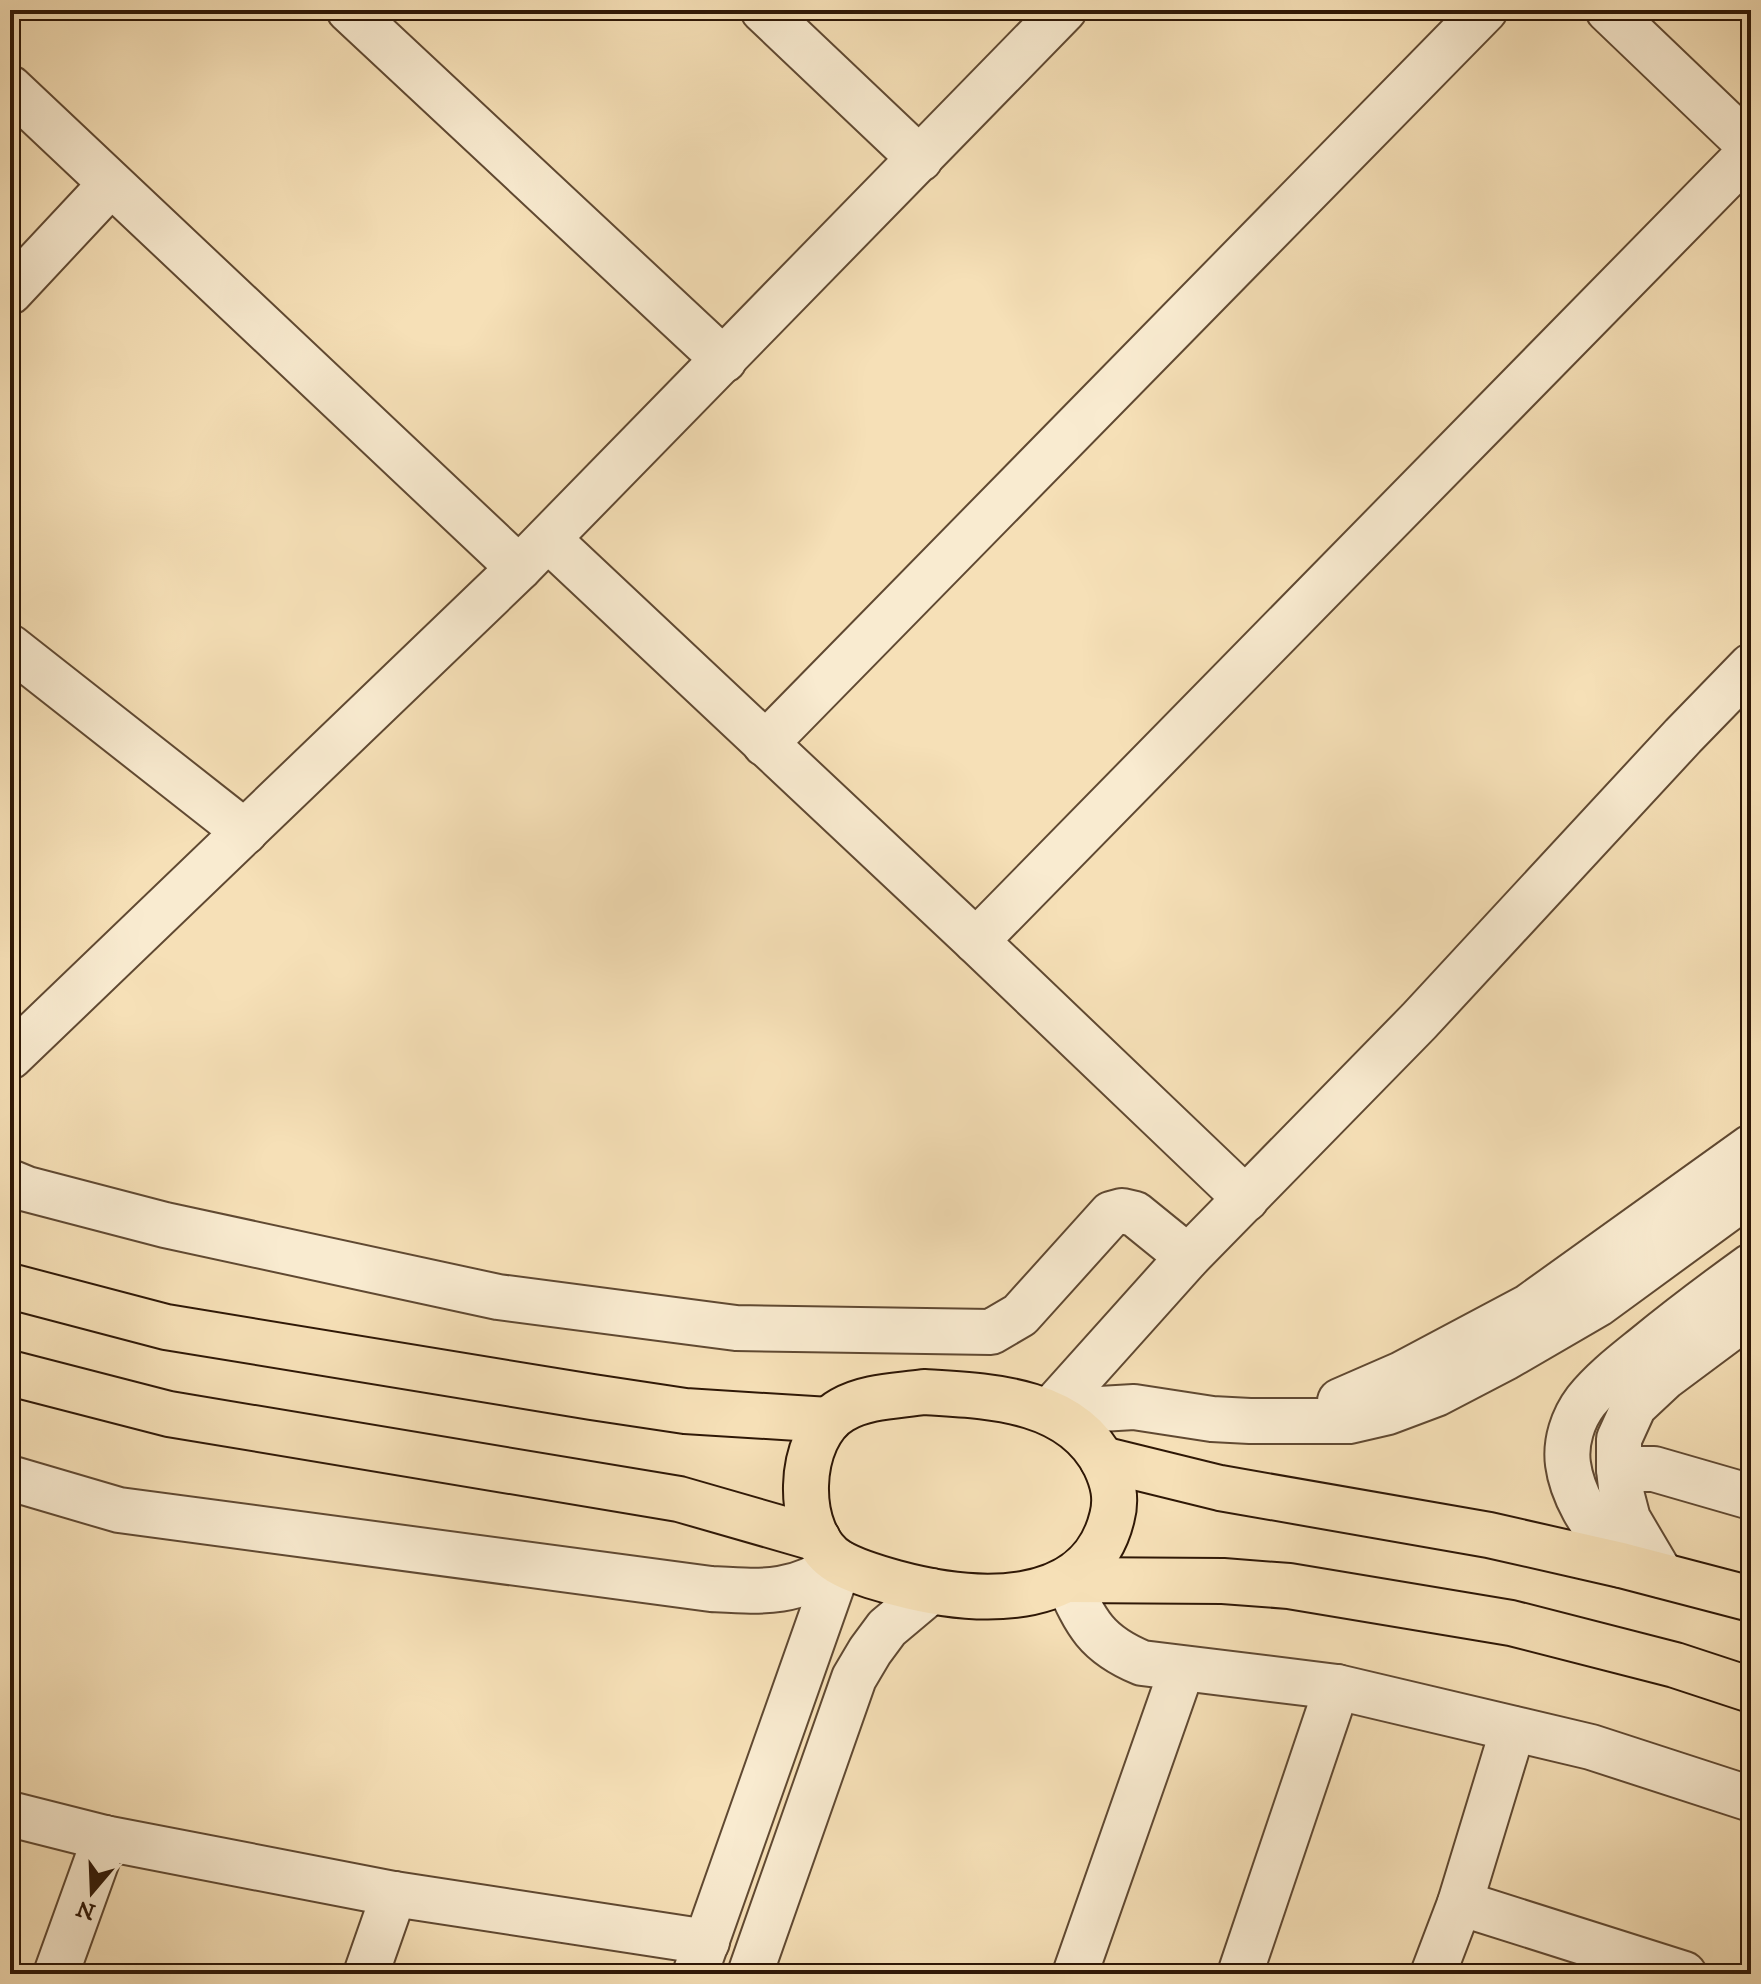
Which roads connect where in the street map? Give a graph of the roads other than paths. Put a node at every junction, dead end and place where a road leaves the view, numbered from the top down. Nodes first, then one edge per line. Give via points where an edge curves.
1 (349, 10) edge
2 (763, 10) edge
3 (1064, 10) edge
4 (1485, 10) edge
5 (1608, 10) edge
6 (10, 88) edge
7 (1751, 149) edge
8 (920, 159) junction
9 (111, 184) junction
10 (10, 292) edge
11 (724, 360) junction
12 (534, 554) junction
13 (10, 647) edge
14 (1751, 666) edge
15 (765, 744) junction
16 (245, 832) junction
17 (976, 941) junction
18 (10, 1057) edge
19 (1751, 1147) edge
20 (10, 1182) edge
21 (1751, 1192) edge
22 (1246, 1199) junction
23 (1188, 1257) junction
24 (1751, 1266) edge
25 (10, 1286) edge
26 (1751, 1313) edge
27 (10, 1373) edge
28 (1049, 1412) junction
29 (829, 1420) junction
30 (1297, 1420) junction
31 (1102, 1459) junction
32 (1619, 1469) junction
33 (10, 1478) edge
34 (1751, 1497) edge
35 (829, 1551) junction
36 (1641, 1570) junction
37 (1067, 1580) junction
38 (931, 1591) junction
39 (1751, 1599) edge
40 (1182, 1669) junction
41 (1337, 1687) junction
42 (1751, 1690) edge
43 (1513, 1729) junction
44 (1751, 1799) edge
45 (10, 1814) edge
46 (105, 1838) junction
47 (394, 1894) junction
48 (1460, 1903) junction
49 (701, 1958) edge
50 (56, 1974) edge
51 (366, 1974) edge
52 (750, 1974) edge
53 (1075, 1974) edge
54 (1240, 1974) edge
55 (1433, 1974) edge
56 (1684, 1974) edge

1 - 11 street
2 - 8 street
3 - 8 street
4 - 15 street
5 - 7 street
6 - 9 street
7 - 17 street
8 - 11 street
9 - 10 street
9 - 12 street
11 - 12 street
12 - 15 street
12 - 16 street
13 - 16 street
14 - 22 street
15 - 17 street
16 - 18 street
17 - 22 street
19 - 30 street via 1528,1307 1402,1374
20 - 23 street via 165,1225 498,1297 736,1328 991,1332 1020,1315 1111,1214 1122,1211 1135,1214
21 - 30 street via 1598,1304 1436,1394 1349,1421
22 - 23 street
23 - 28 street
24 - 36 street via 1610,1376 1573,1423 1568,1465 1584,1511
25 - 29 main road via 166,1327 592,1397 685,1411
26 - 32 street via 1634,1406 1619,1439
27 - 35 main road via 169,1414 679,1499
28 - 29 main road via 1007,1399 924,1392 871,1399
28 - 30 street via 1134,1407 1212,1419
28 - 31 main road via 1071,1424
29 - 35 main road via 810,1454 806,1507
31 - 36 main road via 1220,1488 1489,1535
31 - 37 main road via 1115,1491 1108,1535
32 - 34 street via 1654,1469
32 - 36 street
33 - 35 street via 119,1510 711,1589 771,1592 800,1584 823,1575
35 - 38 main road via 876,1577
35 - 49 street
36 - 39 main road
37 - 38 main road via 1027,1594 993,1597
37 - 40 street via 1098,1636 1119,1653 1142,1663
37 - 42 main road via 1289,1586 1511,1623
38 - 52 street via 887,1628 854,1678
40 - 41 street
40 - 53 street
41 - 43 street
41 - 54 street
43 - 44 street via 1591,1747
43 - 48 street
45 - 46 street
46 - 47 street
46 - 50 street
47 - 49 street
47 - 51 street
48 - 55 street
48 - 56 street

